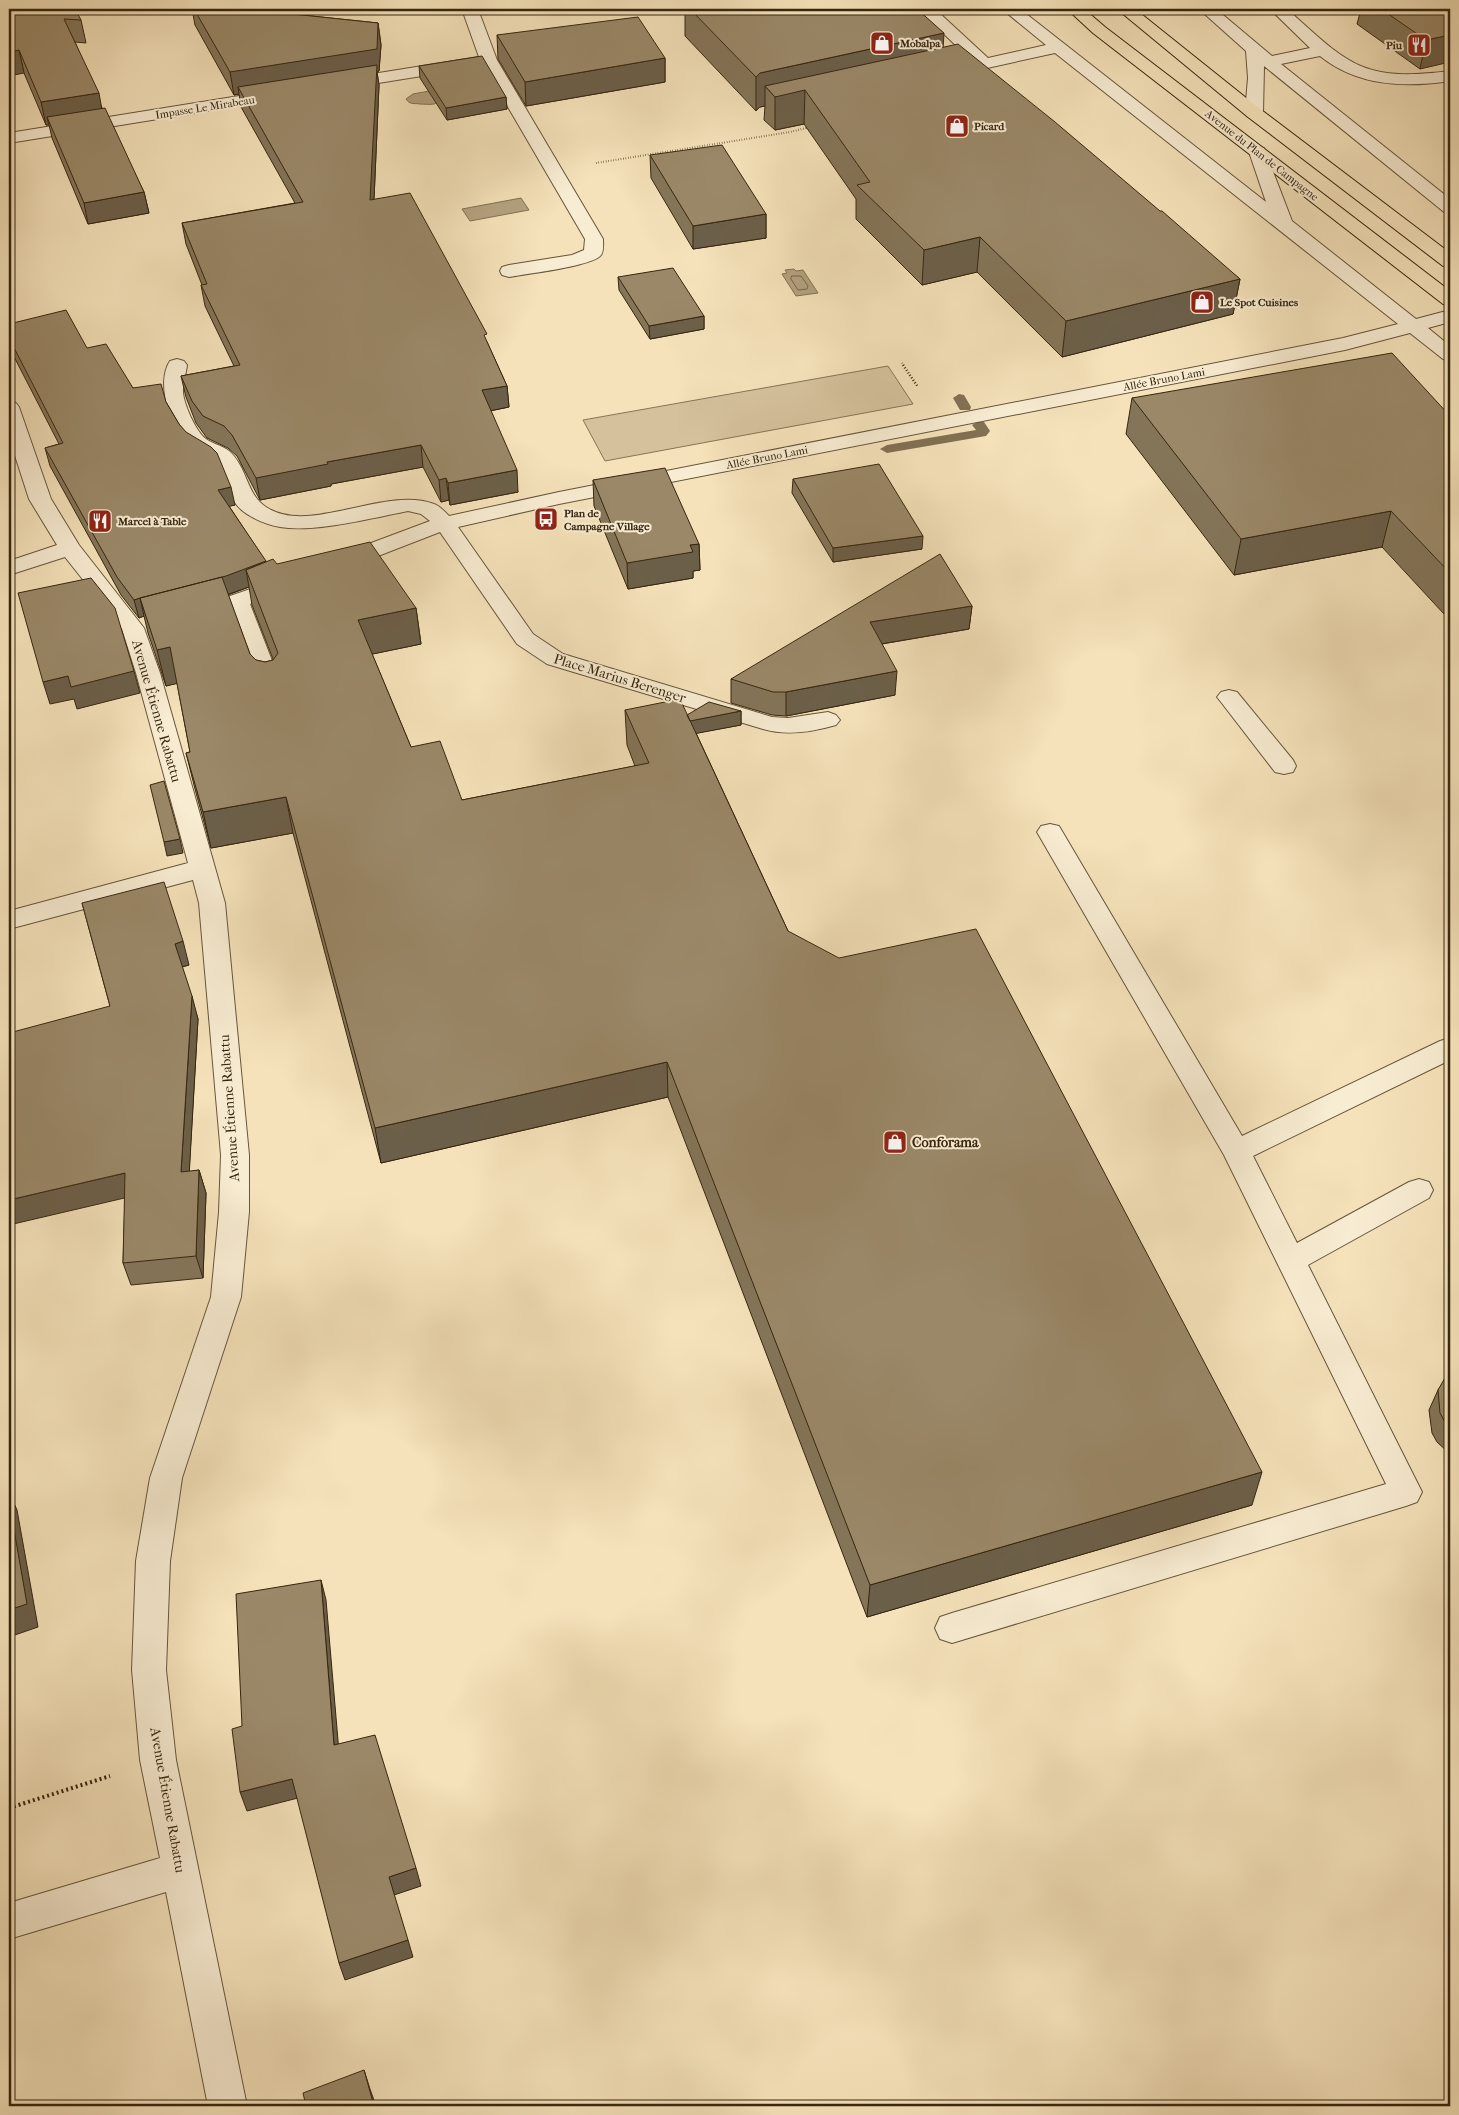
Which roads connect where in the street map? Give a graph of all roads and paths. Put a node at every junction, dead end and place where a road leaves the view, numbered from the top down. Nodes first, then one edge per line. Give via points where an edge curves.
1 (926, 9) edge
2 (1010, 9) edge
3 (1075, 9) edge
4 (1124, 9) edge
5 (1207, 9) edge
6 (1278, 9) edge
7 (472, 12) dead end
8 (1059, 47) junction
9 (1325, 50) junction
10 (1254, 51) junction
11 (489, 60) junction
12 (1267, 62) junction
13 (985, 64) junction
14 (928, 76) edge
15 (1450, 76) edge
16 (324, 87) edge
17 (295, 92) edge
18 (1254, 113) junction
19 (808, 122) edge
20 (9, 138) edge
21 (1258, 152) junction
22 (553, 170) junction
23 (1448, 204) edge
24 (1283, 223) junction
25 (1450, 262) edge
26 (509, 272) dead end
27 (1450, 300) edge
28 (1450, 316) edge
29 (1412, 326) junction
30 (1450, 355) edge
31 (177, 365) dead end
32 (9, 407) edge
33 (445, 523) junction
34 (70, 548) junction
35 (9, 568) edge
36 (238, 602) junction
37 (181, 616) edge
38 (271, 689) edge
39 (1229, 697) dead end
40 (828, 720) dead end
41 (1284, 766) dead end
42 (1050, 832) dead end
43 (203, 868) junction
44 (9, 920) edge
45 (1450, 1048) edge
46 (1236, 1152) junction
47 (1419, 1190) dead end
48 (1291, 1260) junction
49 (952, 1628) dead end
50 (158, 1760) junction
51 (9, 1808) edge
52 (180, 1870) junction
53 (9, 1921) edge
54 (228, 2106) edge

1 - 13 street
2 - 8 street
3 - 21 main road, Avenue du Plan de Campagne
4 - 18 main road
5 - 10 street
6 - 9 street
7 - 11 street
8 - 13 street
8 - 24 street
9 - 12 street
9 - 15 street via 1344,65 1392,80 1422,81
10 - 12 street
10 - 18 street
11 - 16 street
11 - 22 street
12 - 23 street
13 - 14 street
17 - 20 street, Impasse Le Mirabeau
18 - 25 main road
19 - 22 path via 806,128 790,132
21 - 24 street
21 - 27 main road, Avenue du Plan de Campagne
22 - 26 street via 594,239 593,253 576,260
24 - 29 street
28 - 29 street, Allée Bruno Lami
29 - 30 street
29 - 33 street, Allée Bruno Lami via 1345,344
31 - 33 street, Place Marius Berenger via 173,392 186,429 198,443 221,455 232,469 245,501 260,512 282,521 310,522 408,505 428,509
32 - 34 street, Avenue Étienne Rabattu via 40,499
33 - 36 street, Allée Bruno Lami
33 - 40 street, Place Marius Berenger via 525,638 555,659 771,724 788,726
34 - 35 street
34 - 43 street, Avenue Étienne Rabattu via 143,626
36 - 37 street, Allée Bruno Lami
36 - 38 street
39 - 41 street
42 - 46 street
43 - 44 street
43 - 50 street, Avenue Étienne Rabattu via 212,903 235,1155 234,1212 226,1297 166,1478 152,1561 149,1670
45 - 46 street
46 - 48 street
47 - 48 street
48 - 49 street via 1406,1492
50 - 51 path
50 - 52 street, Avenue Étienne Rabattu
52 - 53 street
52 - 54 street, Avenue Étienne Rabattu

